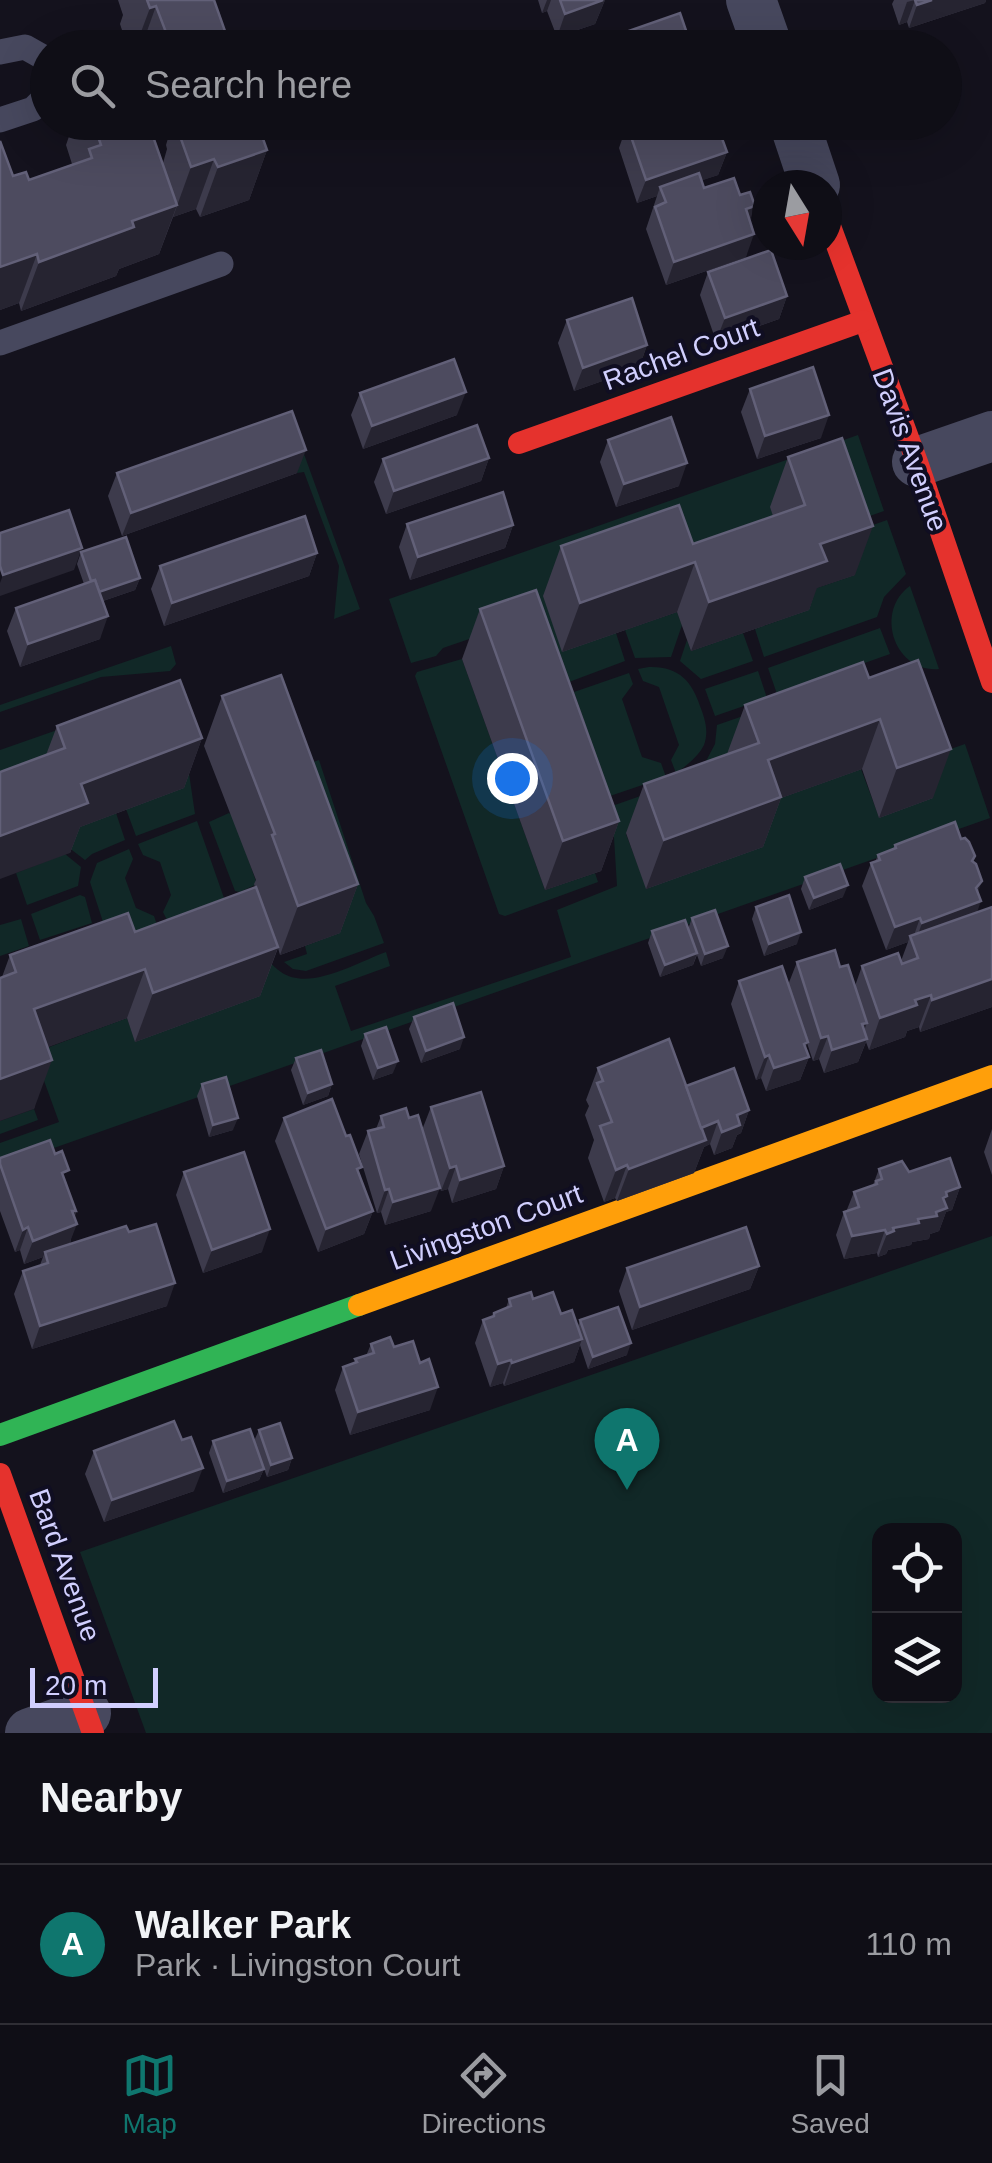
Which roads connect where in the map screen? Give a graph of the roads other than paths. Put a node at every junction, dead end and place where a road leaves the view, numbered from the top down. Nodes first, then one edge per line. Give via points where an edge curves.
1 (751, 0) edge
2 (762, 30) edge
3 (30, 50) edge
4 (0, 52) edge
5 (30, 110) edge
6 (0, 120) edge
7 (800, 140) edge
8 (811, 170) edge
9 (841, 260) edge
10 (220, 264) dead end
11 (862, 321) junction
12 (0, 342) edge
13 (992, 436) edge
14 (519, 443) dead end
15 (916, 462) junction
16 (992, 682) edge
17 (992, 1076) edge
18 (0, 1435) edge
19 (0, 1474) edge
20 (90, 1723) edge
21 (30, 1733) edge

1 - 2 street
3 - 4 lane
5 - 6 lane
7 - 8 street
9 - 11 street, Davis Avenue
10 - 12 lane
11 - 14 street, Rachel Court
11 - 15 street, Davis Avenue
13 - 15 street
15 - 16 street, Davis Avenue
17 - 18 street, Livingston Court
19 - 20 street, Bard Avenue
20 - 21 street

